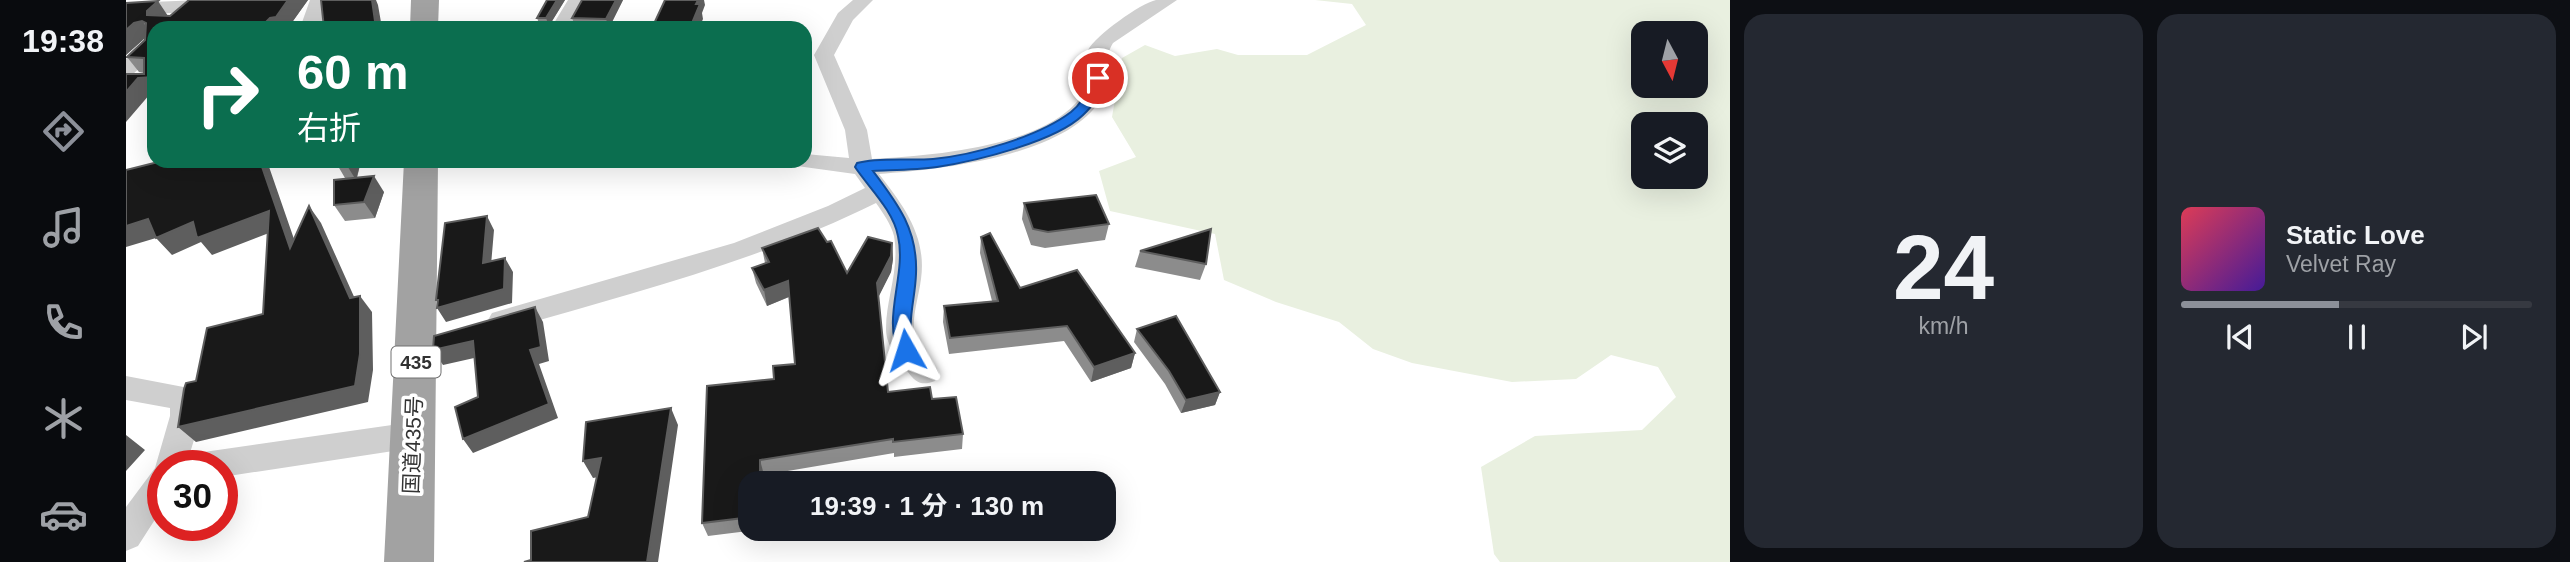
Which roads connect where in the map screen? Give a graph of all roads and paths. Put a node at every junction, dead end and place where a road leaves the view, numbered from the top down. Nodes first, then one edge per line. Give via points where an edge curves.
1 (319, 0) edge
2 (425, 0) edge
3 (577, 0) edge
4 (863, 0) edge
5 (1168, 0) edge
6 (218, 5) edge
7 (193, 6) junction
8 (126, 9) edge
9 (177, 21) edge
10 (312, 21) edge
11 (424, 21) edge
12 (565, 21) edge
13 (147, 50) edge
14 (126, 70) edge
15 (812, 162) edge
16 (862, 167) junction
17 (421, 168) edge
18 (881, 190) junction
19 (481, 326) edge
20 (925, 373) dead end
21 (126, 388) edge
22 (413, 435) junction
23 (175, 450) edge
24 (238, 461) edge
25 (147, 503) edge
26 (126, 535) edge
27 (409, 562) edge

1 - 10 street
2 - 11 highway
3 - 12 street
4 - 16 street via 845,17 824,55 856,130
5 - 16 street via 1105,39 1097,52 1098,78 1092,97 1077,114 1046,132 1000,149 936,163
6 - 7 street
7 - 8 street
7 - 9 street
13 - 14 street
15 - 16 street
16 - 18 street
17 - 22 highway, 国道435号 / 435 via 430,341
18 - 19 street via 841,211 727,254
18 - 20 street via 906,235 908,273 900,330 906,350
21 - 23 street via 184,398 185,416
22 - 24 street
22 - 27 highway, 国道435号 / 435
25 - 26 street

